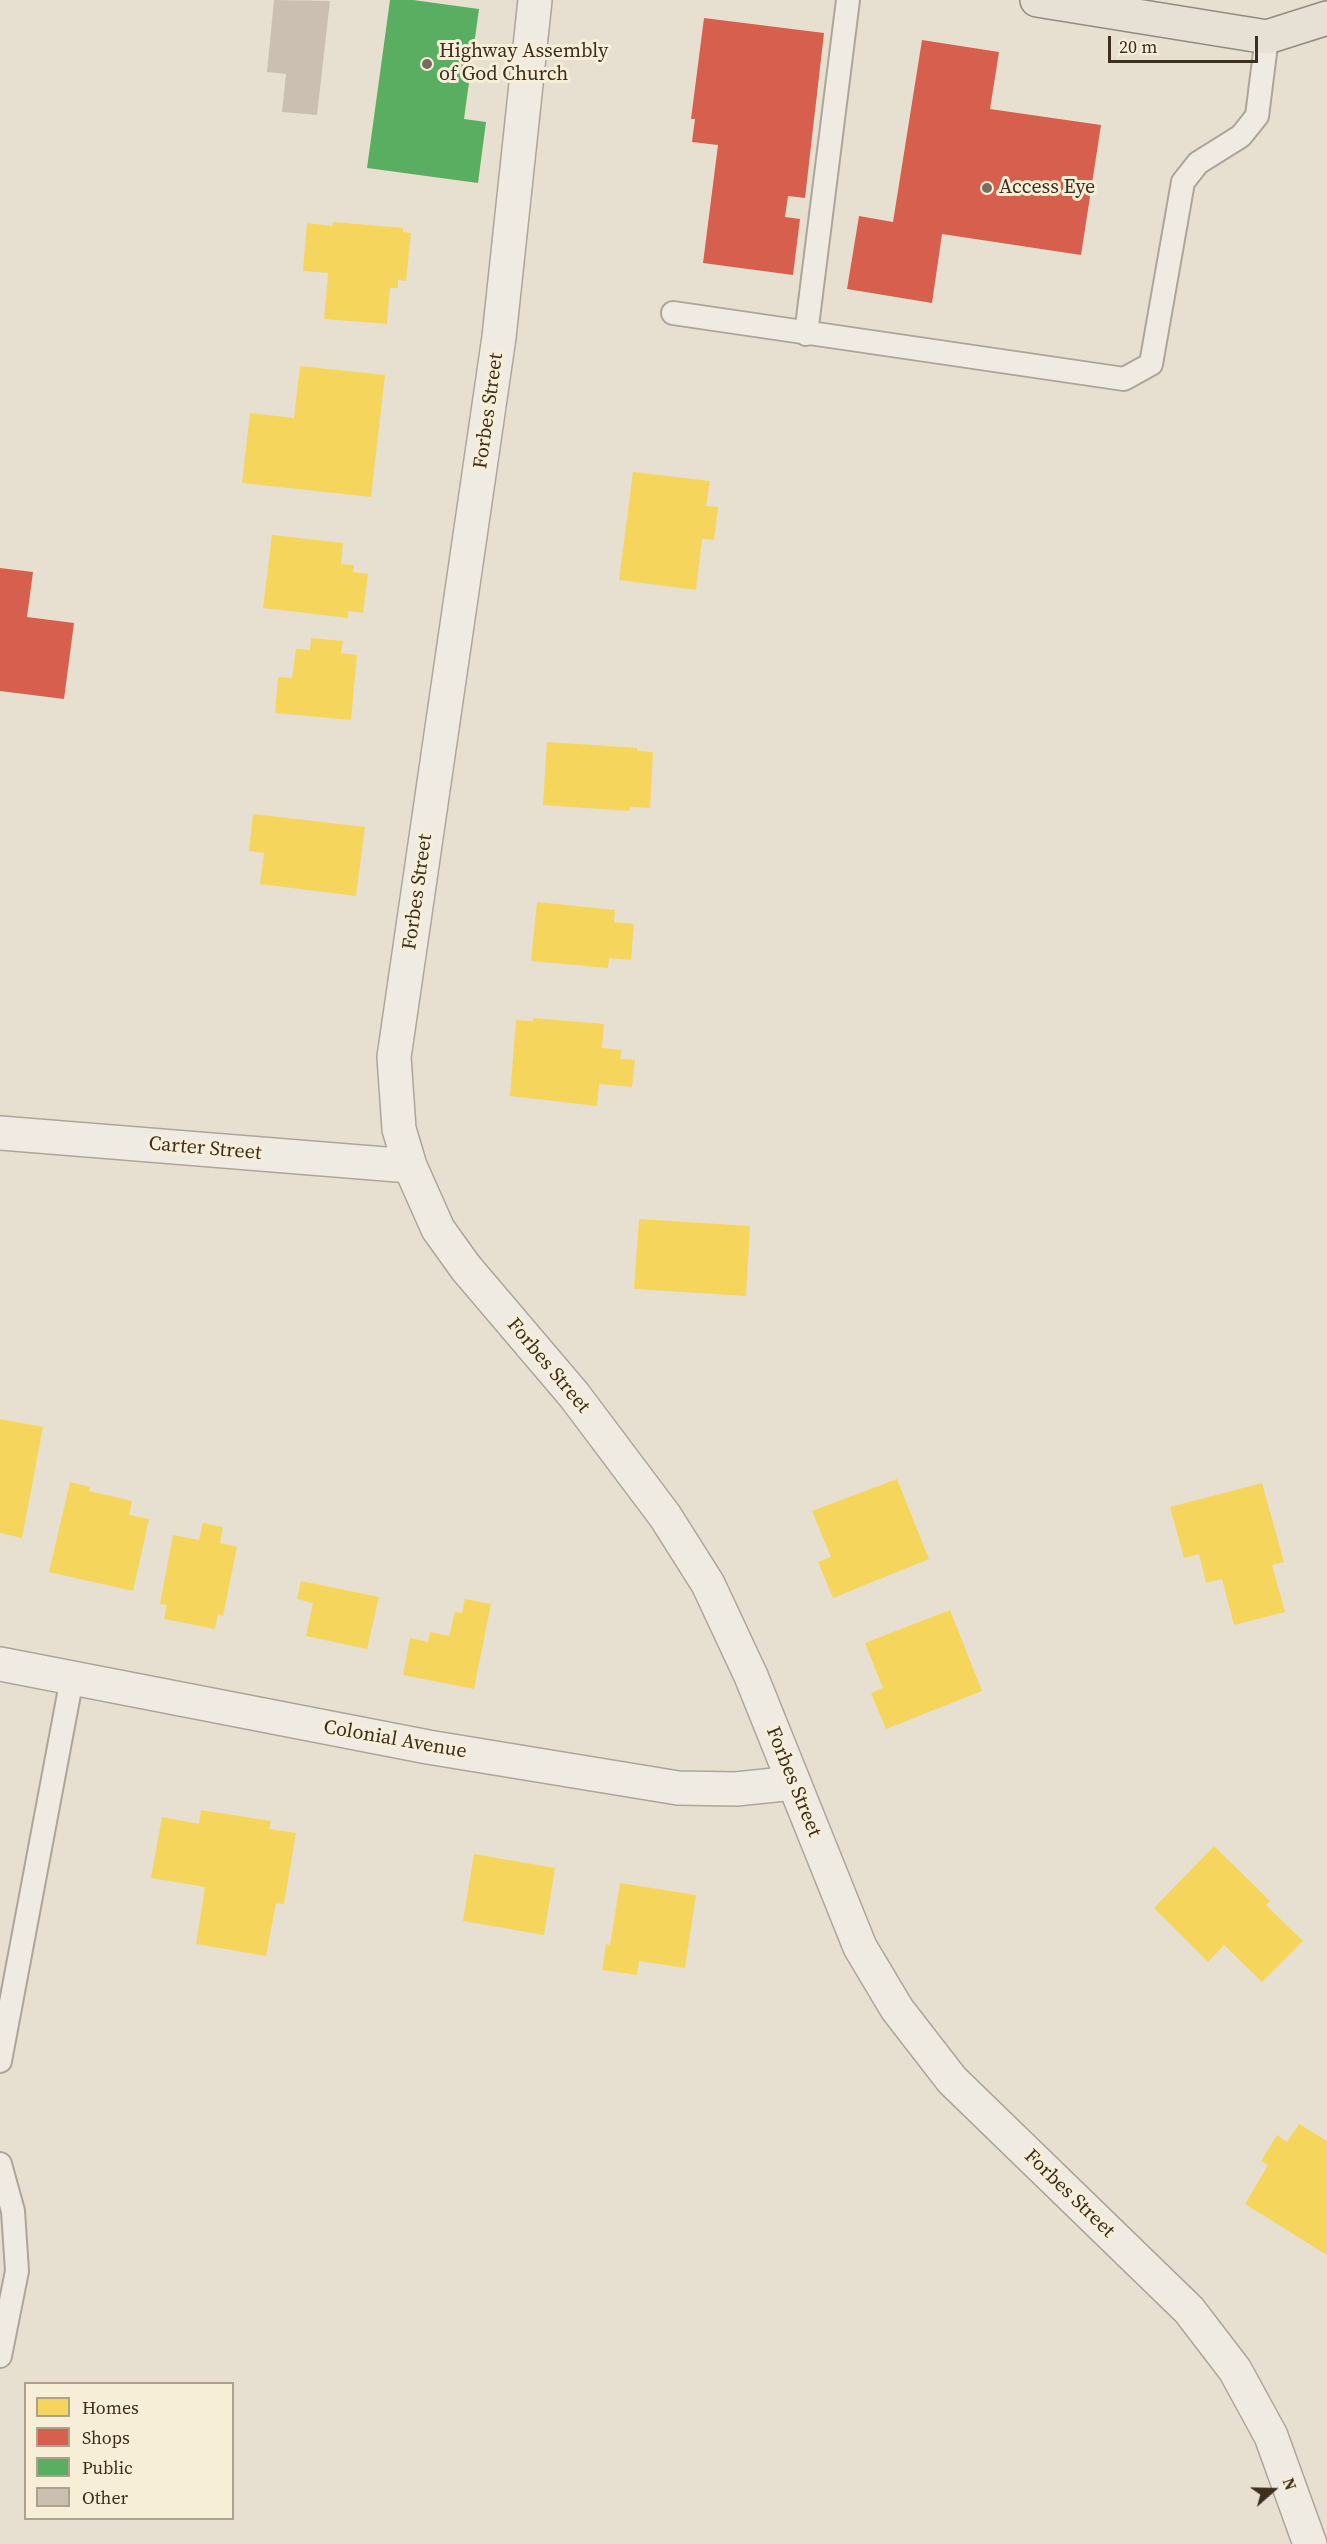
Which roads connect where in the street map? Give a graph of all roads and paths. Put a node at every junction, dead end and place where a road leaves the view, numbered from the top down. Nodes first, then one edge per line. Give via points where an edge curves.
1 (535, 0) edge
2 (848, 0) edge
3 (1037, 0) edge
4 (1315, 0) edge
5 (1327, 4) edge
6 (1327, 18) edge
7 (1267, 37) junction
8 (673, 313) dead end
9 (806, 334) junction
10 (0, 1133) edge
11 (410, 1166) junction
12 (0, 1664) edge
13 (72, 1678) junction
14 (794, 1783) junction
15 (0, 2061) edge
16 (0, 2164) edge
17 (0, 2356) edge
18 (1310, 2544) edge

1 - 11 street, Forbes Street via 500,337 394,1056 399,1129
2 - 9 lane
3 - 7 main road
4 - 5 main road
6 - 7 main road
7 - 9 lane via 1257,116 1241,136 1198,163 1183,182 1151,364 1124,379
8 - 9 lane
10 - 11 street, Carter Street
11 - 14 street, Forbes Street via 438,1229 466,1268 574,1395 665,1516 708,1584
12 - 13 street, Colonial Avenue
13 - 14 street, Colonial Avenue via 428,1747 678,1788 736,1789
13 - 15 lane
14 - 18 street, Forbes Street via 860,1947 897,2009 952,2080 1189,2310 1235,2370 1271,2436
16 - 17 lane via 13,2211 17,2271

